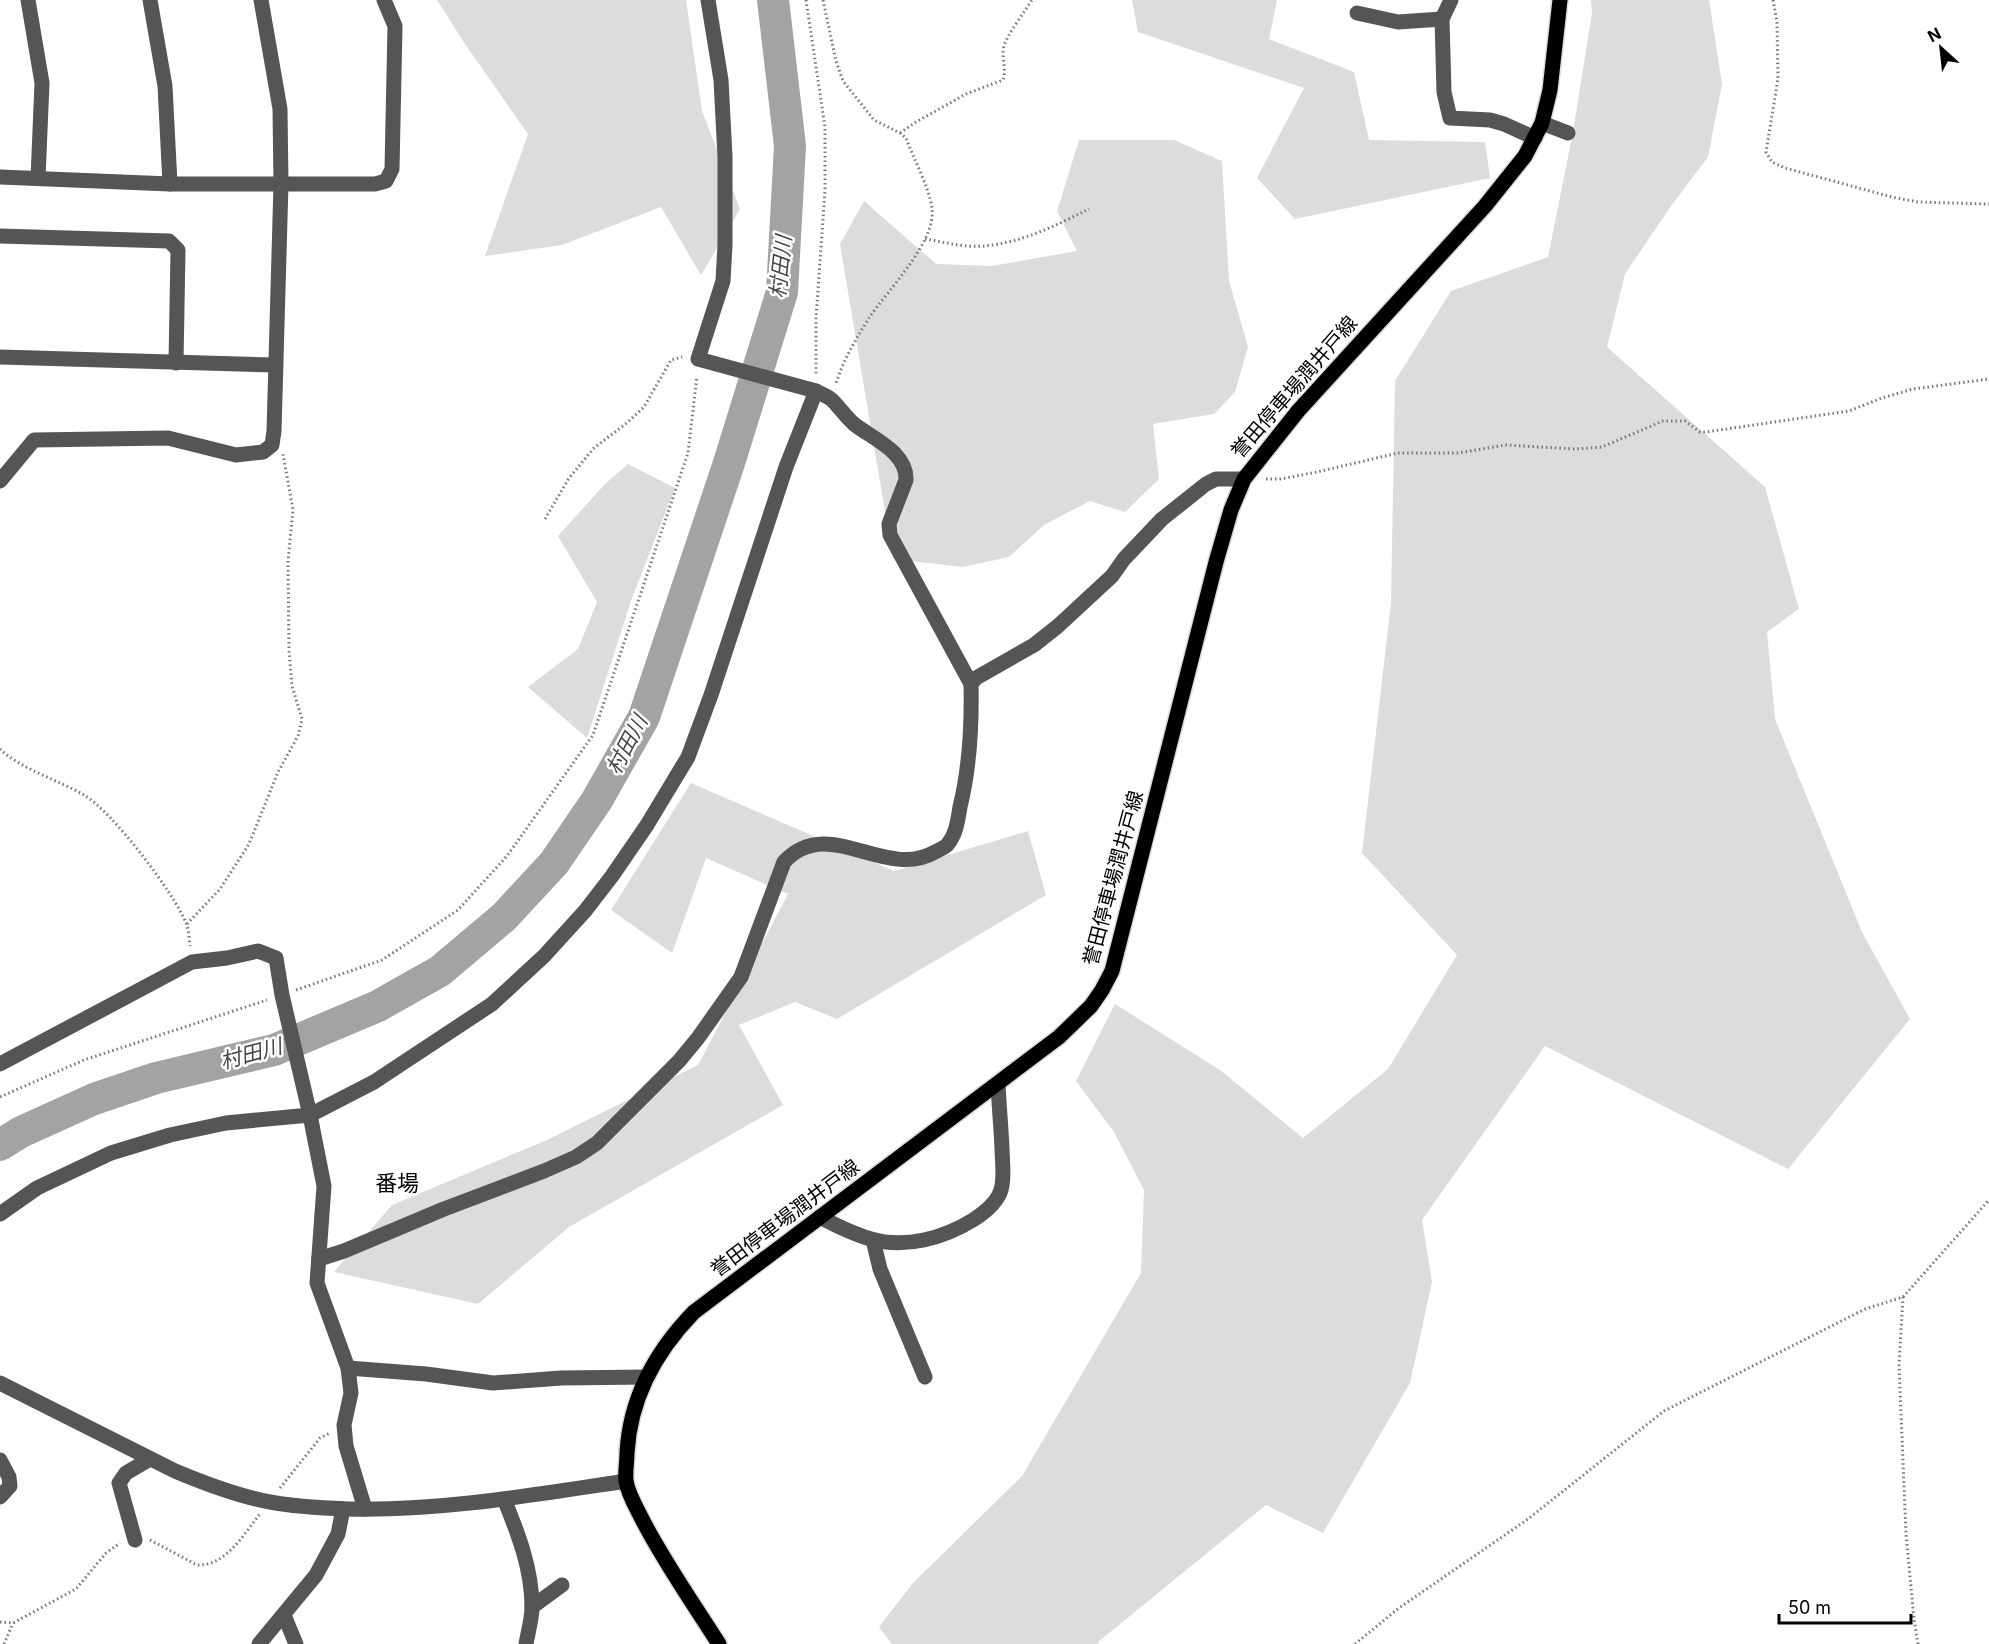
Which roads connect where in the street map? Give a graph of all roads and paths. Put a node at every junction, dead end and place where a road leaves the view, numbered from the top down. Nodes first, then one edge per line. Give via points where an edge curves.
1 (28, 0) edge
2 (150, 0) edge
3 (261, 0) edge
4 (384, 0) edge
5 (708, 0) edge
6 (806, 0) edge
7 (824, 0) edge
8 (1032, 0) edge
9 (1451, 0) edge
10 (1560, 0) edge
11 (1773, 0) edge
12 (1357, 13) dead end
13 (1442, 19) junction
14 (1542, 123) junction
15 (900, 133) junction
16 (1568, 133) dead end
17 (1535, 138) junction
18 (0, 177) edge
19 (38, 178) junction
20 (170, 184) junction
21 (281, 184) junction
22 (1989, 204) edge
23 (1089, 209) dead end
24 (0, 236) edge
25 (925, 239) junction
26 (0, 357) edge
27 (699, 358) junction
28 (176, 363) junction
29 (275, 365) junction
30 (1989, 380) edge
31 (816, 390) junction
32 (830, 399) junction
33 (274, 431) junction
34 (1244, 479) junction
35 (0, 481) edge
36 (545, 519) dead end
37 (971, 684) junction
38 (0, 749) edge
39 (187, 924) junction
40 (192, 962) junction
41 (282, 995) junction
42 (0, 1064) edge
43 (998, 1084) junction
44 (0, 1097) edge
45 (310, 1115) junction
46 (1989, 1200) edge
47 (0, 1214) edge
48 (820, 1217) junction
49 (873, 1240) junction
50 (319, 1259) junction
51 (1903, 1297) junction
52 (348, 1368) junction
53 (646, 1377) junction
54 (925, 1377) dead end
55 (0, 1383) edge
56 (344, 1425) junction
57 (150, 1459) junction
58 (0, 1460) edge
59 (626, 1481) junction
60 (0, 1497) edge
61 (504, 1499) junction
62 (269, 1502) junction
63 (343, 1509) junction
64 (365, 1509) junction
65 (135, 1540) junction
66 (562, 1585) dead end
67 (532, 1607) junction
68 (284, 1615) junction
69 (0, 1622) edge
70 (13, 1623) junction
71 (4, 1644) edge
72 (258, 1644) edge
73 (296, 1644) edge
74 (526, 1644) edge
75 (719, 1644) edge
76 (1355, 1644) edge
77 (1918, 1644) edge

1 - 19 street via 42,83
2 - 20 street via 165,86
3 - 21 street via 280,109
4 - 21 street via 395,26 392,169 386,181
5 - 27 street via 721,80 726,157 725,246 723,281
6 - 31 path via 825,127
7 - 15 path via 843,81 874,120
8 - 15 path via 1004,44 1003,80 966,94
9 - 13 street
10 - 14 main road, 誉田停車場潤井戸線 via 1550,90
11 - 22 path via 1778,79 1766,152 1772,162 1892,197 1918,202
12 - 13 street via 1398,21
13 - 17 street via 1444,92 1450,118 1490,120
14 - 16 street
14 - 17 main road, 誉田停車場潤井戸線
15 - 25 path via 906,138 932,208
17 - 34 main road, 誉田停車場潤井戸線 via 1485,206 1311,396
18 - 19 street
19 - 20 street
20 - 21 street
21 - 29 street
23 - 25 path via 1046,230 986,245
24 - 28 street via 169,241 178,250
25 - 32 path via 869,318 841,368
26 - 28 street
27 - 31 street
27 - 36 path via 681,356 671,360 644,407 594,448 569,478
27 - 41 path via 688,453 593,735 507,856 458,910 382,960
28 - 29 street
29 - 33 street
30 - 34 path via 1913,389 1849,411 1717,431 1700,432 1685,421 1663,421 1602,447 1505,445 1458,453 1398,453 1281,479
31 - 32 street
31 - 45 street via 786,466 688,757 618,867 551,948 492,1004 374,1082
32 - 37 street via 853,423 891,450 906,473 889,524 890,535
33 - 35 street via 272,445 263,452 236,455 168,438 34,440
33 - 39 path via 282,447 293,510 288,561 288,642 292,686 302,718 298,736 278,772 249,844 220,889
34 - 37 street via 1216,479 1206,484 1162,519 1112,576 1058,626
34 - 43 main road, 誉田停車場潤井戸線 via 1216,562 1112,971 1092,1006
37 - 50 street via 967,775 955,830 946,846 930,855 906,860 822,843 792,853 784,862 741,977 679,1061 597,1143 544,1171
38 - 39 path via 87,796 164,884
39 - 40 path
40 - 41 street via 258,951 276,958
40 - 42 street
41 - 44 path via 84,1060
41 - 45 street
43 - 48 main road, 誉田停車場潤井戸線
43 - 49 street via 1003,1169 1001,1191 992,1205 957,1229 935,1238 894,1243
45 - 47 street via 226,1123 111,1153 37,1188
45 - 50 street via 324,1186
46 - 51 path
48 - 49 street
48 - 53 main road, 誉田停車場潤井戸線 via 694,1312
49 - 54 street via 880,1269
50 - 52 street via 318,1283
51 - 76 path via 1865,1309 1664,1412 1528,1519
51 - 77 path via 1899,1365 1906,1534
52 - 53 street via 494,1383
52 - 56 street via 351,1393
53 - 59 main road, 誉田停車場潤井戸線 via 628,1435
55 - 57 street
56 - 62 path via 320,1438
56 - 64 street via 346,1446
57 - 62 street via 202,1483
57 - 65 street via 126,1473 119,1483
58 - 60 street via 10,1486
59 - 61 street
59 - 75 main road, 誉田停車場潤井戸線 via 651,1538
61 - 64 street
61 - 67 street via 523,1547
62 - 63 street
62 - 65 path via 233,1548 205,1566 151,1541
63 - 64 street
63 - 68 street via 338,1534 316,1575
65 - 70 path via 106,1552 76,1589
66 - 67 street
67 - 74 street
68 - 72 street
68 - 73 street
69 - 70 path
70 - 71 path

